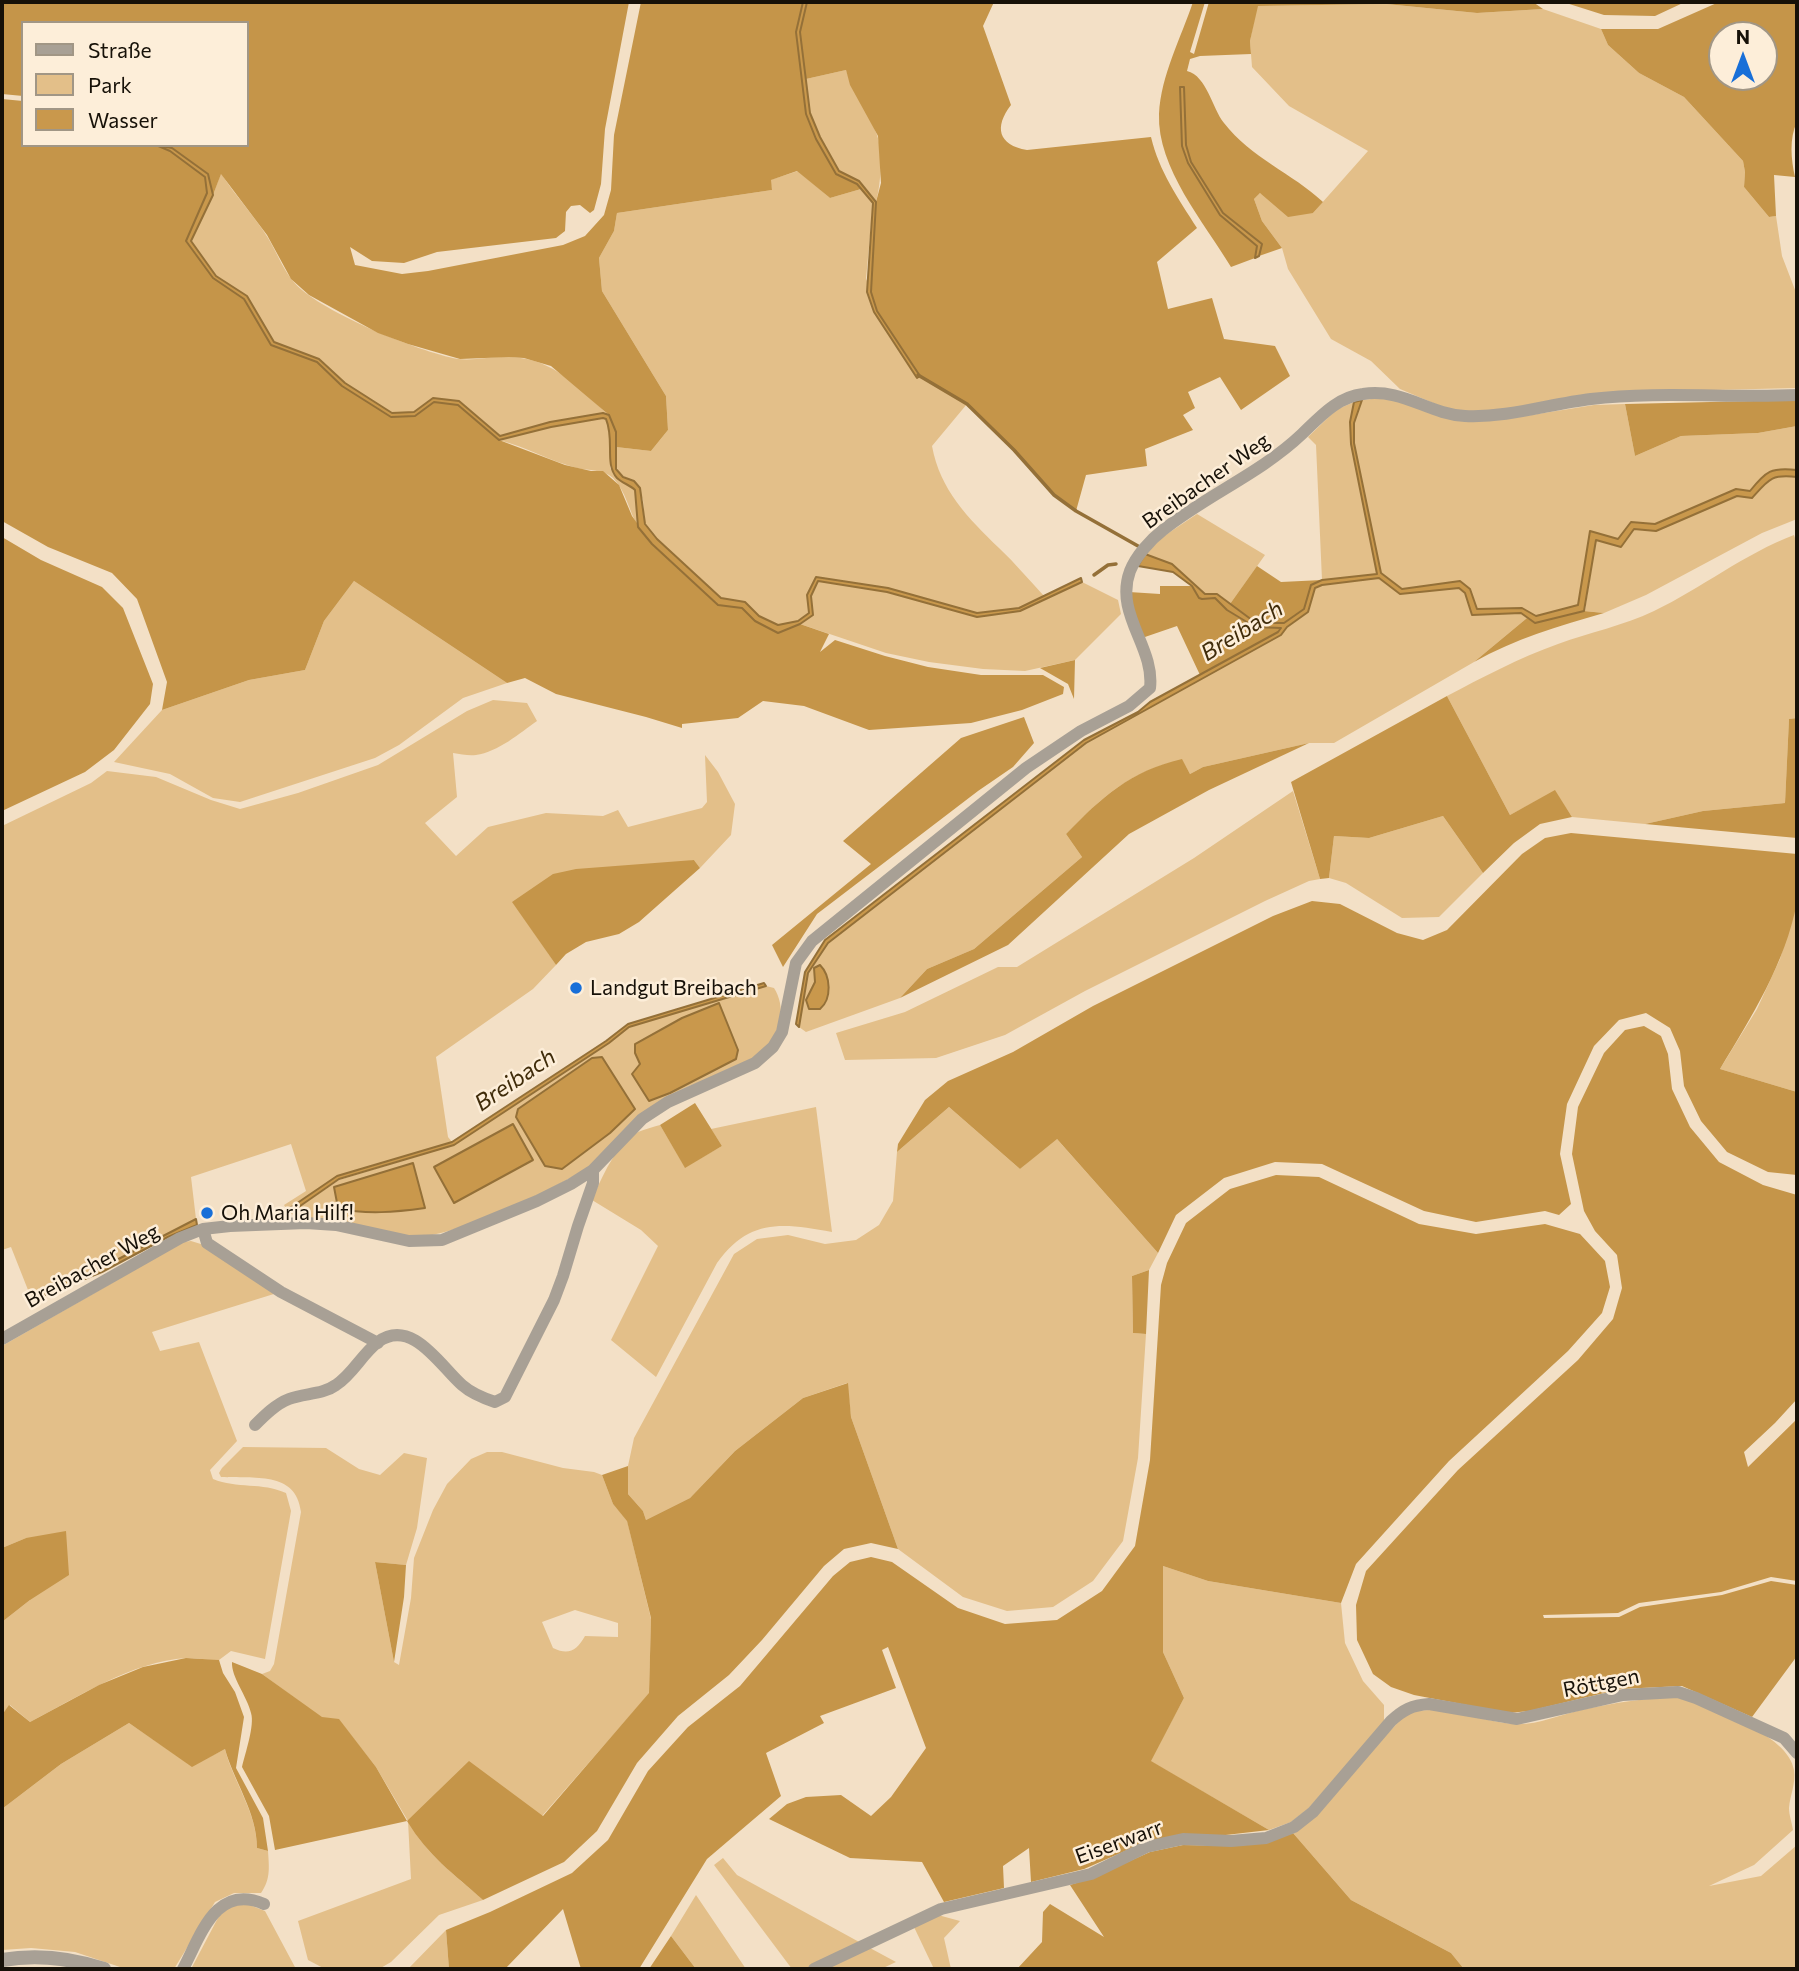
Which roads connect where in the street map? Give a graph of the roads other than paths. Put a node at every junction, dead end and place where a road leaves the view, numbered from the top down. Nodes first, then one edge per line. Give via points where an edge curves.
1 (1797, 395) edge
2 (593, 1170) junction
3 (203, 1229) junction
4 (2, 1339) edge
5 (377, 1343) junction
6 (255, 1425) dead end
7 (1400, 1712) joint
8 (1797, 1753) edge
9 (264, 1904) dead end
10 (2, 1960) edge
11 (104, 1969) edge
12 (183, 1969) edge
13 (814, 1969) edge

1 - 2 street, Breibacher Weg via 1592,399 1499,415 1464,416 1399,395 1361,394 1342,400 1279,454 1161,531 1142,551 1125,590 1149,667 1150,688 1026,768 812,941 796,963 782,1032 774,1048 755,1063 668,1102 642,1119
2 - 3 street, Breibacher Weg via 537,1201 459,1234 427,1242 321,1223
2 - 5 street via 593,1183 554,1300 505,1397 495,1402 463,1386 415,1340 397,1337
3 - 4 street, Breibacher Weg
3 - 5 street via 207,1243 271,1285
5 - 6 street via 337,1385 289,1399
7 - 8 street, Röttgen via 1429,1704 1517,1719 1623,1695 1678,1692 1784,1738
7 - 13 street, Eiserwarr via 1294,1827 1266,1838 1183,1839 1146,1847 1091,1874 941,1909
9 - 12 street via 244,1898 221,1905
10 - 11 street via 44,1957

